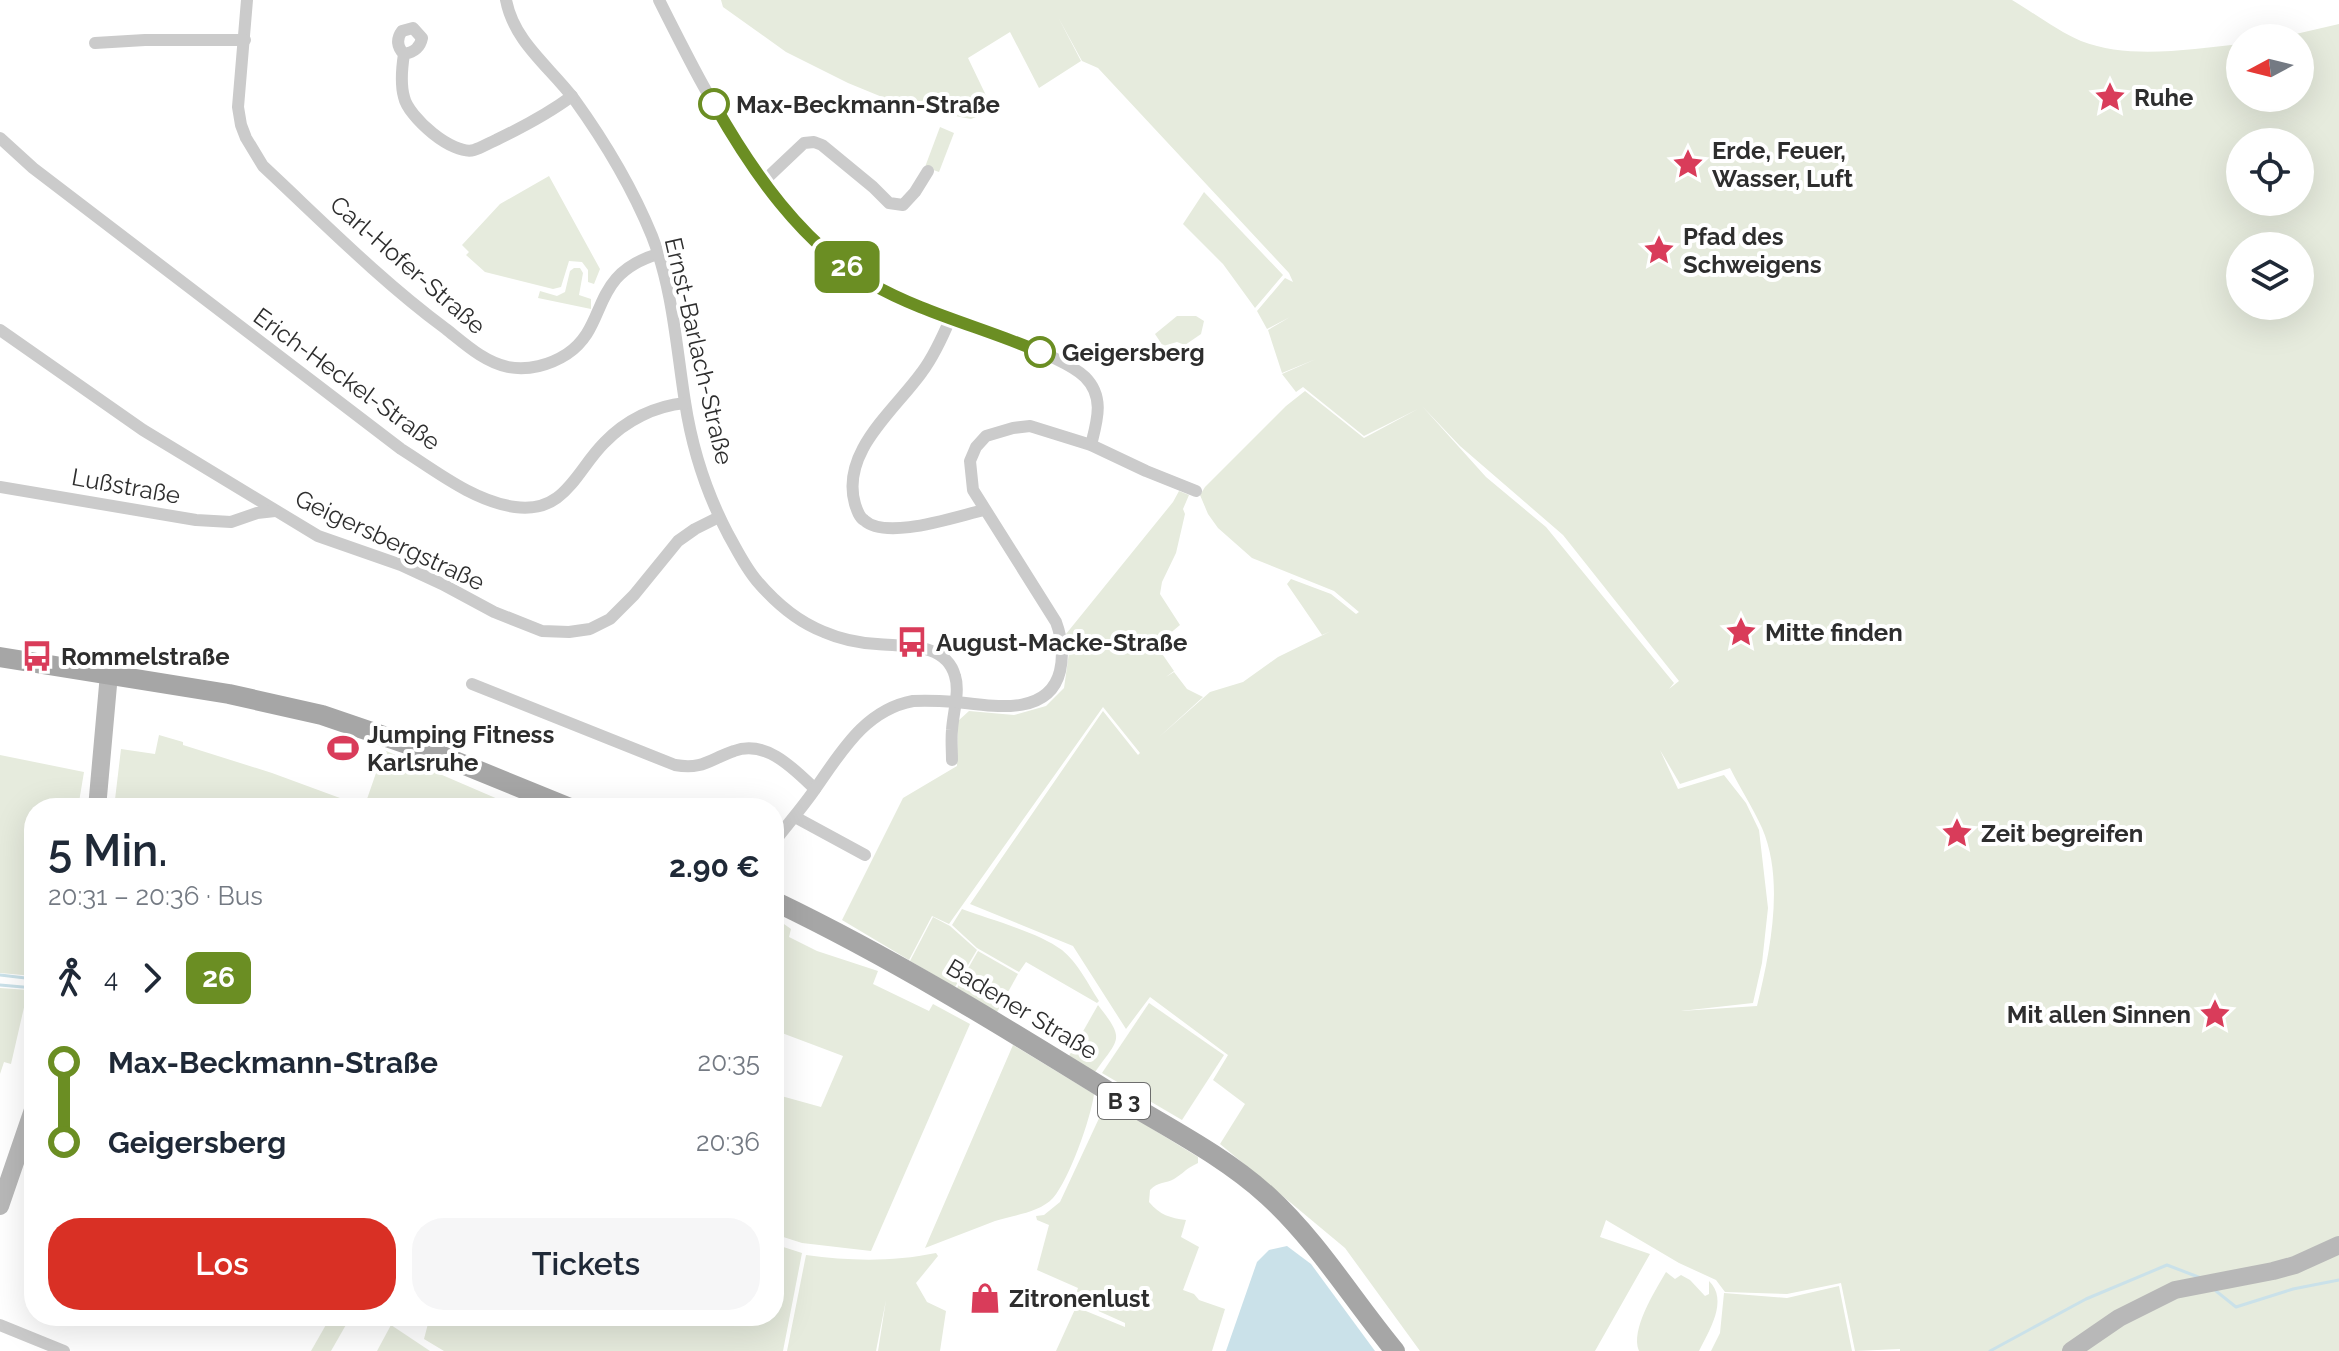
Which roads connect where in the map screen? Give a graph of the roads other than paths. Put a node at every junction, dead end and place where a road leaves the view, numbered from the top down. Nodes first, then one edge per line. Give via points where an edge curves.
1 (247, 0) edge
2 (506, 0) edge
3 (659, 0) edge
4 (245, 40) junction
5 (95, 43) dead end
6 (404, 54) dead end
7 (572, 96) junction
8 (0, 138) edge
9 (928, 171) dead end
10 (764, 181) junction
11 (658, 254) junction
12 (951, 317) junction
13 (0, 330) edge
14 (685, 403) junction
15 (1091, 445) junction
16 (0, 487) edge
17 (1196, 491) dead end
18 (246, 493) junction
19 (984, 510) junction
20 (275, 511) junction
21 (245, 517) junction
22 (719, 517) junction
23 (0, 657) edge
24 (109, 674) junction
25 (472, 684) dead end
26 (954, 702) junction
27 (952, 760) dead end
28 (815, 789) junction
29 (98, 798) edge
30 (545, 798) edge
31 (795, 817) junction
32 (784, 831) edge
33 (865, 855) dead end
34 (784, 902) edge
35 (24, 1136) edge
36 (0, 1206) edge
37 (2339, 1245) edge
38 (0, 1325) edge
39 (58, 1349) edge
40 (1395, 1351) edge
41 (2071, 1351) edge

1 - 4 street, Carl-Hofer-Straße
2 - 7 street, Ernst-Barlach-Straße via 522,38
3 - 10 street via 693,68
4 - 5 street
4 - 11 street, Carl-Hofer-Straße via 241,125 263,166 372,269 486,358 520,368 566,354 584,338 619,274
6 - 7 street via 407,105 458,150 490,143
7 - 11 street, Ernst-Barlach-Straße via 622,174
8 - 14 street, Erich-Heckel-Straße via 374,430 492,501 524,508 552,502 626,424
9 - 10 street via 903,205 889,203 822,145 808,142
10 - 12 street via 797,221 869,283
11 - 14 street, Ernst-Barlach-Straße via 677,332
12 - 15 street via 1083,375 1099,405
12 - 19 street via 922,372 872,434 851,484 862,519 885,529
13 - 18 street, Geigersbergstraße via 143,430
14 - 22 street, Ernst-Barlach-Straße
15 - 17 street
15 - 19 street via 1030,426 986,436 970,461 973,490
16 - 21 street, Lußstraße via 196,520 231,522
18 - 20 street, Geigersbergstraße
18 - 21 street
19 - 26 street via 1056,622 1063,659 1058,679 1035,701 1013,707
20 - 21 street, Lußstraße
20 - 22 street, Geigersbergstraße via 318,536 401,565 516,622 542,631 569,632 610,619 678,541
22 - 26 street, Ernst-Barlach-Straße via 754,578 781,605 828,634 935,651 955,676
23 - 24 main road
24 - 29 street
24 - 30 main road via 322,715
25 - 28 street via 675,765 702,766 736,750 756,748 778,758
26 - 27 street
26 - 28 street via 913,701 881,711 844,747
28 - 31 street
31 - 32 street
31 - 33 street
34 - 40 main road, Badener Straße / B 3 via 975,1010 1244,1176 1320,1251
35 - 36 street
37 - 41 street via 2295,1265 2175,1290 2119,1318
38 - 39 street

